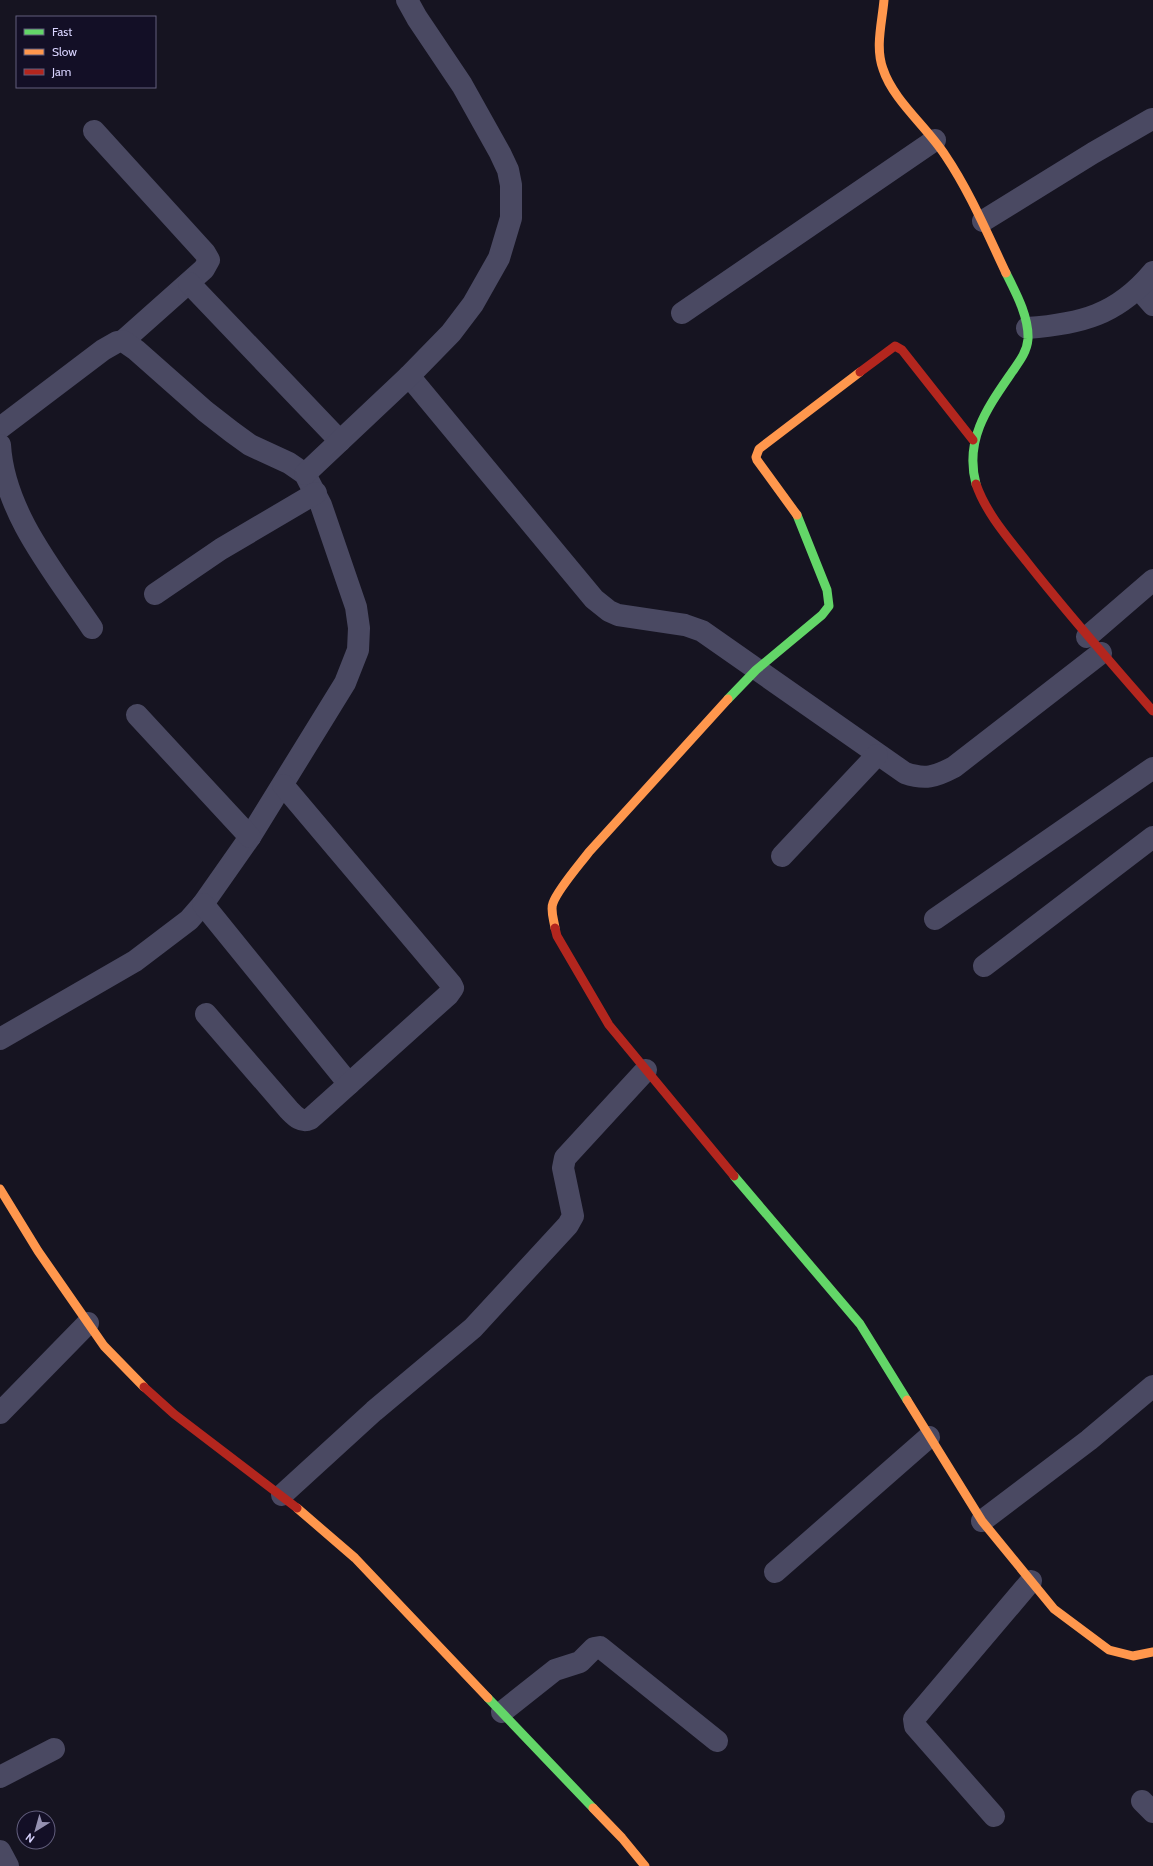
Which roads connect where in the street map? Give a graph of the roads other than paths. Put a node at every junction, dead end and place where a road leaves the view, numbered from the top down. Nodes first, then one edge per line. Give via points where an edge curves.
1 (407, 0) edge
2 (884, 0) edge
3 (1152, 119) dead end
4 (94, 131) dead end
5 (935, 140) junction
6 (983, 221) junction
7 (1153, 272) edge
8 (189, 283) junction
9 (1146, 297) edge
10 (682, 313) dead end
11 (1027, 328) junction
12 (123, 341) junction
13 (409, 376) junction
14 (0, 428) edge
15 (973, 440) junction
16 (340, 441) junction
17 (0, 445) edge
18 (305, 474) junction
19 (316, 493) junction
20 (1153, 580) edge
21 (155, 594) dead end
22 (92, 628) dead end
23 (1094, 645) junction
24 (756, 670) junction
25 (1153, 711) edge
26 (137, 715) dead end
27 (876, 755) junction
28 (1153, 768) edge
29 (283, 785) junction
30 (1153, 837) edge
31 (250, 838) junction
32 (782, 856) dead end
33 (203, 904) junction
34 (935, 919) dead end
35 (984, 966) dead end
36 (206, 1014) dead end
37 (0, 1039) edge
38 (646, 1070) junction
39 (349, 1084) junction
40 (0, 1189) edge
41 (88, 1323) junction
42 (1153, 1386) edge
43 (0, 1412) edge
44 (929, 1437) junction
45 (282, 1495) junction
46 (982, 1521) junction
47 (775, 1572) dead end
48 (1031, 1581) junction
49 (1153, 1652) edge
50 (502, 1712) junction
51 (717, 1741) dead end
52 (54, 1749) dead end
53 (0, 1777) edge
54 (994, 1816) dead end
55 (0, 1851) edge
56 (8, 1866) edge
57 (645, 1866) edge

1 - 13 street via 462,86 500,153 508,170 512,200 511,218 505,240 488,278 458,324
2 - 5 street via 879,44 883,70 893,88
3 - 6 street
4 - 8 street via 209,260 208,265
5 - 6 street
5 - 10 street
6 - 11 street via 1014,290
7 - 9 street
8 - 12 street
8 - 16 street
9 - 11 street via 1095,316 1057,326
11 - 15 street via 1029,337 1022,358 992,403
12 - 14 street via 103,350
12 - 18 street via 232,432 250,445 289,463
13 - 16 street
13 - 24 street via 602,606 618,615 685,625 702,631
15 - 23 street via 971,467 975,484 996,522
15 - 24 street via 897,346 890,348 759,449 757,460 795,511 829,602 822,615
16 - 18 street
17 - 22 street via 6,485 17,511
18 - 19 street
19 - 21 street via 221,549
19 - 29 street via 356,607 359,628 358,650 345,683
20 - 23 street
23 - 25 street
23 - 27 street via 954,767 928,777 917,777 905,773
24 - 27 street
24 - 38 street via 589,852 553,903 557,936 609,1025
26 - 31 street
27 - 32 street
28 - 34 street
29 - 31 street
29 - 39 street via 452,986 448,995
30 - 35 street
31 - 33 street
33 - 37 street via 174,933 135,961
33 - 39 street
36 - 39 street via 289,1110 302,1120 310,1119
38 - 44 street via 860,1324
38 - 45 street via 565,1158 562,1168 573,1216 568,1225 473,1328 374,1411
40 - 41 street via 38,1251
41 - 43 street
41 - 45 street via 104,1346 174,1414
42 - 46 street via 1089,1440
44 - 46 street
44 - 47 street
45 - 50 street via 355,1558
46 - 48 street
48 - 49 street via 1054,1609 1109,1650 1133,1656
48 - 54 street via 914,1718 915,1726
50 - 51 street via 554,1670 580,1662 594,1648 600,1647
50 - 57 street via 622,1838
52 - 53 street
55 - 56 street

